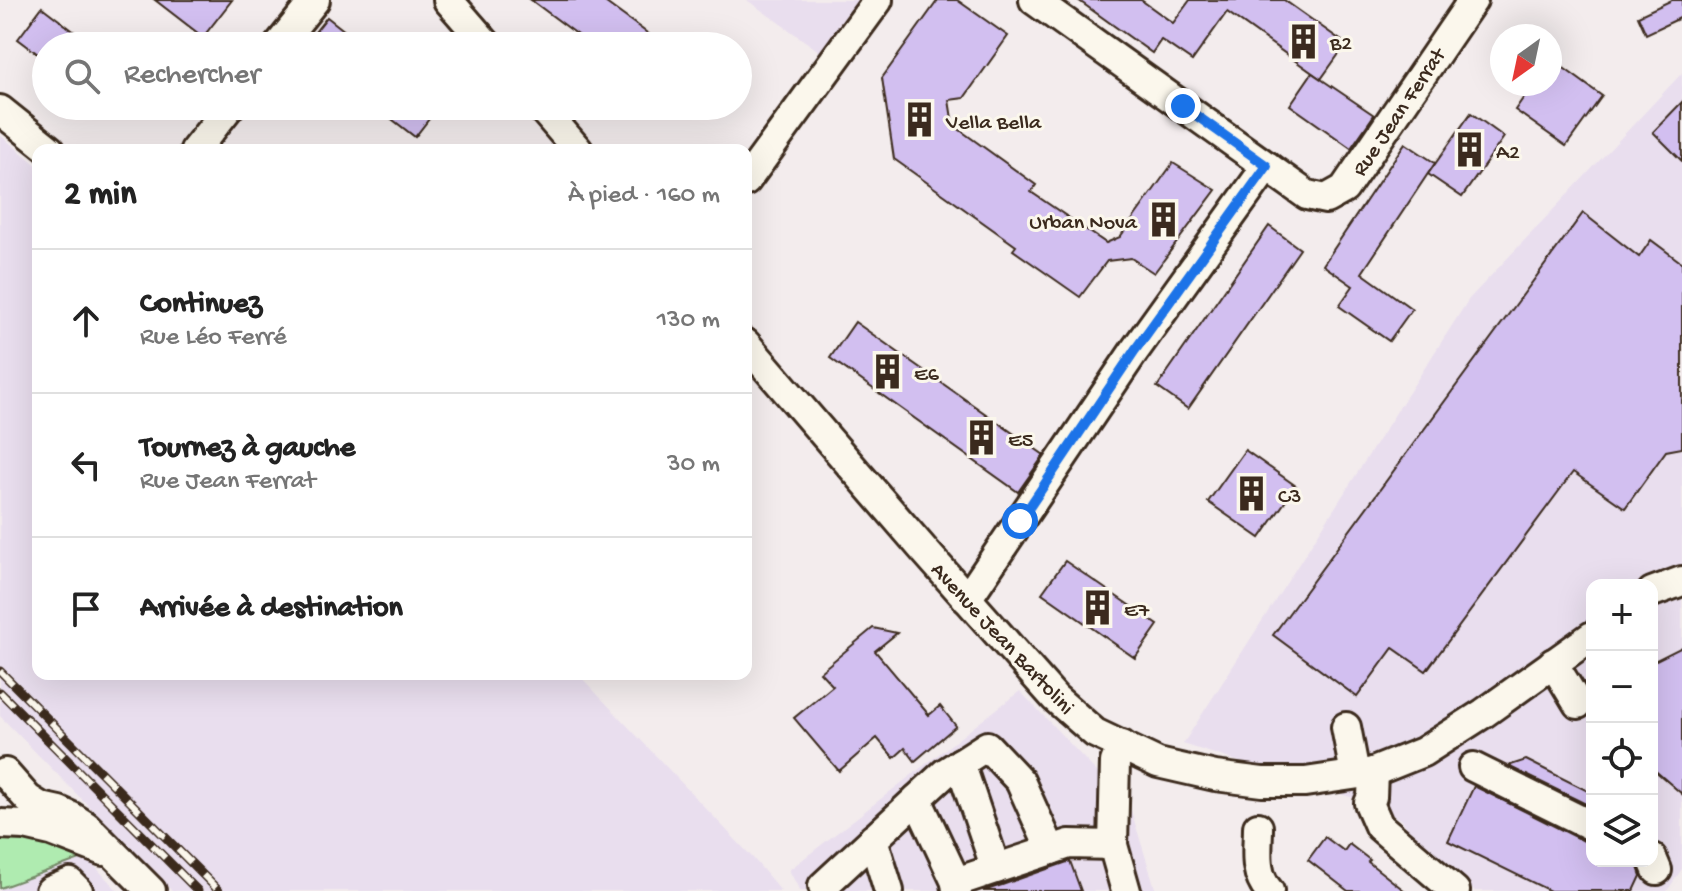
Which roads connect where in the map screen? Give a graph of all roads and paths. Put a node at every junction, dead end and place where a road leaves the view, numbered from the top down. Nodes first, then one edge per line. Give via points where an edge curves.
1 (315, 0) edge
2 (448, 0) edge
3 (878, 0) edge
4 (1034, 0) edge
5 (1473, 0) edge
6 (289, 32) edge
7 (476, 32) edge
8 (0, 110) edge
9 (219, 120) edge
10 (552, 120) edge
11 (42, 144) edge
12 (200, 144) edge
13 (573, 144) edge
14 (1267, 166) junction
15 (752, 173) edge
16 (752, 351) edge
17 (1682, 581) edge
18 (1658, 590) edge
19 (967, 599) junction
20 (1586, 640) edge
21 (1553, 663) junction
22 (1578, 704) dead end
23 (1346, 727) dead end
24 (1122, 745) junction
25 (960, 763) junction
26 (1473, 767) dead end
27 (1364, 773) junction
28 (2, 774) edge
29 (917, 799) junction
30 (1586, 823) edge
31 (0, 824) edge
32 (1258, 827) dead end
33 (873, 839) junction
34 (1113, 845) junction
35 (1051, 850) junction
36 (116, 856) junction
37 (996, 869) junction
38 (957, 887) edge
39 (50, 891) edge
40 (78, 891) edge
41 (151, 891) edge
42 (826, 891) edge
43 (889, 891) edge
44 (1126, 891) edge
45 (1269, 891) edge
46 (1455, 891) edge

1 - 6 street
2 - 7 street
3 - 15 street
4 - 14 street, Rue Jean Ferrat
5 - 14 street, Rue Jean Ferrat via 1344,189 1326,199 1307,195
8 - 11 street
9 - 12 street
10 - 13 street
14 - 19 street
16 - 19 street, Avenue Jean Bartolini
17 - 18 street
19 - 24 street, Avenue Jean Bartolini via 1055,698 1095,733
20 - 21 street, Avenue Jean Bartolini
21 - 22 street
21 - 27 street, Avenue Jean Bartolini via 1423,752
23 - 27 street
24 - 27 street, Avenue Jean Bartolini via 1158,763 1262,782
24 - 34 street via 1115,762
25 - 29 street
25 - 35 street via 987,746 1020,781
25 - 37 street
26 - 30 street
27 - 46 street via 1379,826
28 - 36 street via 28,799 86,826
29 - 33 street
29 - 38 street
31 - 36 street via 51,831
32 - 45 street via 1257,859 1261,882
33 - 42 street via 823,886
33 - 43 street
34 - 35 street via 1069,844
34 - 44 street
35 - 37 street
36 - 41 street
37 - 38 street
39 - 40 street via 70,883

